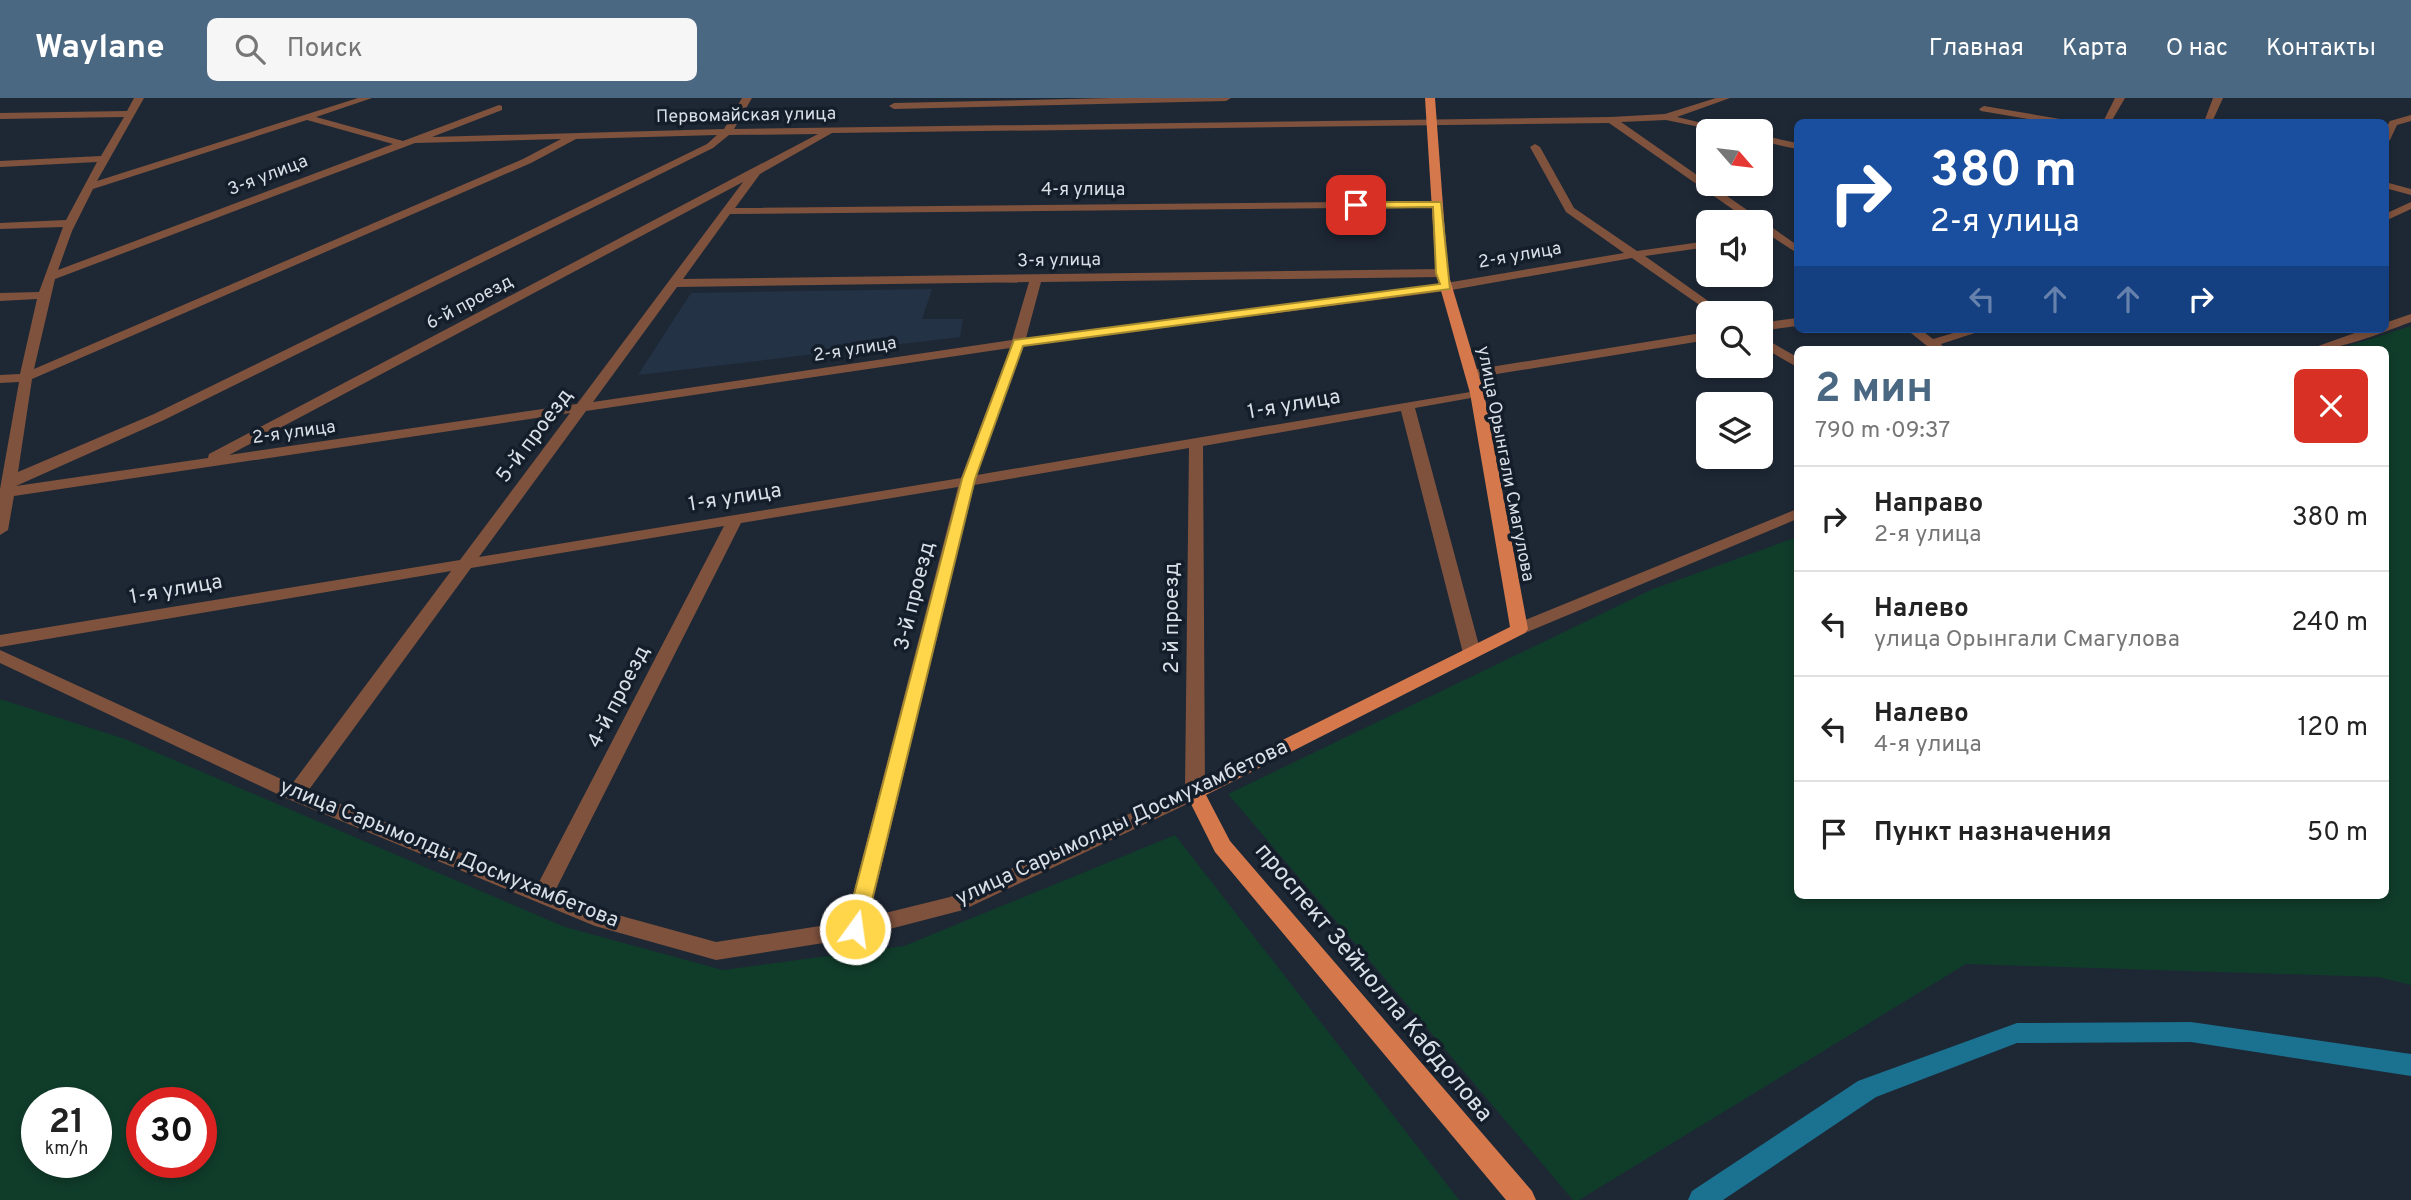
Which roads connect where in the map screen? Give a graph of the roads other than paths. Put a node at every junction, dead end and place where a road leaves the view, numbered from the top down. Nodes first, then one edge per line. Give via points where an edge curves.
1 (139, 98) edge
2 (367, 98) edge
3 (504, 98) edge
4 (747, 98) edge
5 (956, 98) edge
6 (1226, 98) edge
7 (1430, 98) edge
8 (1725, 98) edge
9 (1992, 98) edge
10 (2120, 98) edge
11 (2218, 98) edge
12 (944, 104) junction
13 (499, 108) junction
14 (131, 114) junction
15 (887, 114) edge
16 (0, 116) edge
17 (305, 117) junction
18 (1666, 117) junction
19 (2411, 118) edge
20 (2037, 119) edge
21 (2109, 119) edge
22 (2209, 119) edge
23 (1611, 120) junction
24 (1430, 121) junction
25 (1696, 123) edge
26 (494, 129) junction
27 (831, 131) junction
28 (2389, 131) edge
29 (727, 132) junction
30 (575, 135) junction
31 (415, 140) junction
32 (1773, 141) edge
33 (403, 144) junction
34 (1794, 145) edge
35 (1535, 147) dead end
36 (105, 159) junction
37 (0, 164) edge
38 (756, 172) junction
39 (2389, 186) edge
40 (88, 187) junction
41 (2411, 192) edge
42 (1437, 204) junction
43 (2411, 205) edge
44 (1740, 210) edge
45 (730, 211) junction
46 (2389, 216) edge
47 (70, 223) junction
48 (0, 226) edge
49 (1773, 232) edge
50 (1773, 235) edge
51 (1777, 235) junction
52 (1696, 246) edge
53 (1794, 248) edge
54 (1630, 255) junction
55 (1442, 273) junction
56 (49, 277) junction
57 (1036, 279) junction
58 (676, 283) junction
59 (1446, 287) junction
60 (44, 295) junction
61 (0, 297) edge
62 (1701, 301) edge
63 (2411, 318) edge
64 (1794, 322) edge
65 (1773, 325) edge
66 (2389, 326) edge
67 (1917, 333) edge
68 (1971, 333) edge
69 (2366, 333) edge
70 (1696, 338) edge
71 (1018, 343) junction
72 (1935, 346) edge
73 (1938, 346) edge
74 (2326, 346) edge
75 (1773, 348) edge
76 (1794, 361) edge
77 (1472, 374) junction
78 (24, 377) junction
79 (0, 379) edge
80 (1476, 393) junction
81 (1407, 406) junction
82 (581, 409) junction
83 (1196, 444) junction
84 (200, 465) junction
85 (968, 479) junction
86 (9, 487) junction
87 (1794, 515) edge
88 (736, 519) junction
89 (0, 530) edge
90 (465, 563) junction
91 (1519, 629) junction
92 (0, 641) edge
93 (1472, 653) junction
94 (0, 656) edge
95 (1195, 792) junction
96 (295, 794) junction
97 (543, 895) junction
98 (855, 929) junction
99 (1523, 1200) edge

1 - 14 street
2 - 17 street
3 - 13 street
4 - 29 street
5 - 12 street
6 - 12 street
7 - 24 main road, улица Орынгали Смагулова
8 - 18 street
9 - 20 street via 1982,112
10 - 21 street
11 - 22 street
12 - 15 street
13 - 26 street
13 - 31 street, 3-я улица
14 - 16 street
14 - 36 street
15 - 24 street, Первомайская улица
15 - 27 street, Первомайская улица
17 - 33 street
17 - 40 street
18 - 23 street, Первомайская улица
18 - 25 street
19 - 28 street via 2393,123
23 - 24 street, Первомайская улица
23 - 44 street
24 - 42 main road, улица Орынгали Смагулова
26 - 30 street, Первомайская улица
26 - 31 street, Первомайская улица
27 - 29 street, Первомайская улица
27 - 38 street, 5-й проезд
29 - 30 street, Первомайская улица
29 - 86 street via 710,146
30 - 78 street via 527,161
31 - 33 street, 3-я улица
32 - 34 street
33 - 56 street, 3-я улица
35 - 54 street via 1570,210
36 - 37 street
36 - 40 street
38 - 45 street, 5-й проезд
38 - 84 street, 6-й проезд
39 - 41 street
40 - 47 street
42 - 45 street, 4-я улица
42 - 55 main road, улица Орынгали Смагулова
43 - 46 street
45 - 58 street, 5-й проезд
47 - 48 street
47 - 56 street
49 - 51 street
50 - 51 street
51 - 53 street
52 - 54 street, 2-я улица
54 - 59 street, 2-я улица
54 - 62 street
55 - 57 street, 3-я улица
55 - 59 main road, улица Орынгали Смагулова
56 - 60 street
57 - 58 street, 3-я улица
57 - 71 street, 3-й проезд
58 - 82 street, 5-й проезд
59 - 71 street, 2-я улица
59 - 77 main road, улица Орынгали Смагулова
60 - 61 street
60 - 78 street
63 - 66 street
64 - 65 street
67 - 72 street
68 - 73 street
69 - 74 street
70 - 77 street
71 - 82 street, 2-я улица
71 - 85 street, 3-й проезд
75 - 76 street
77 - 80 main road, улица Орынгали Смагулова
78 - 79 street
78 - 86 street
80 - 81 street, 1-я улица
80 - 91 main road, улица Орынгали Смагулова
81 - 83 street, 1-я улица
81 - 93 street
82 - 84 street, 2-я улица
82 - 90 street, 5-й проезд
83 - 85 street, 1-я улица
83 - 95 street, 2-й проезд
84 - 86 street, 2-я улица
85 - 88 street, 1-я улица
85 - 98 street, 3-й проезд
86 - 89 street
87 - 91 street, улица Сарымолды Досмухамбетова
88 - 90 street, 1-я улица
88 - 97 street, 4-й проезд
90 - 92 street, 1-я улица
90 - 96 street, 5-й проезд
91 - 93 main road, улица Сарымолды Досмухамбетова
93 - 95 main road, улица Сарымолды Досмухамбетова
94 - 96 street, улица Сарымолды Досмухамбетова
95 - 98 street, улица Сарымолды Досмухамбетова via 955,904
95 - 99 main road, проспект Зейнолла Кабдолова via 1222,846
96 - 97 street, улица Сарымолды Досмухамбетова
97 - 98 street, улица Сарымолды Досмухамбетова via 603,920 716,951

